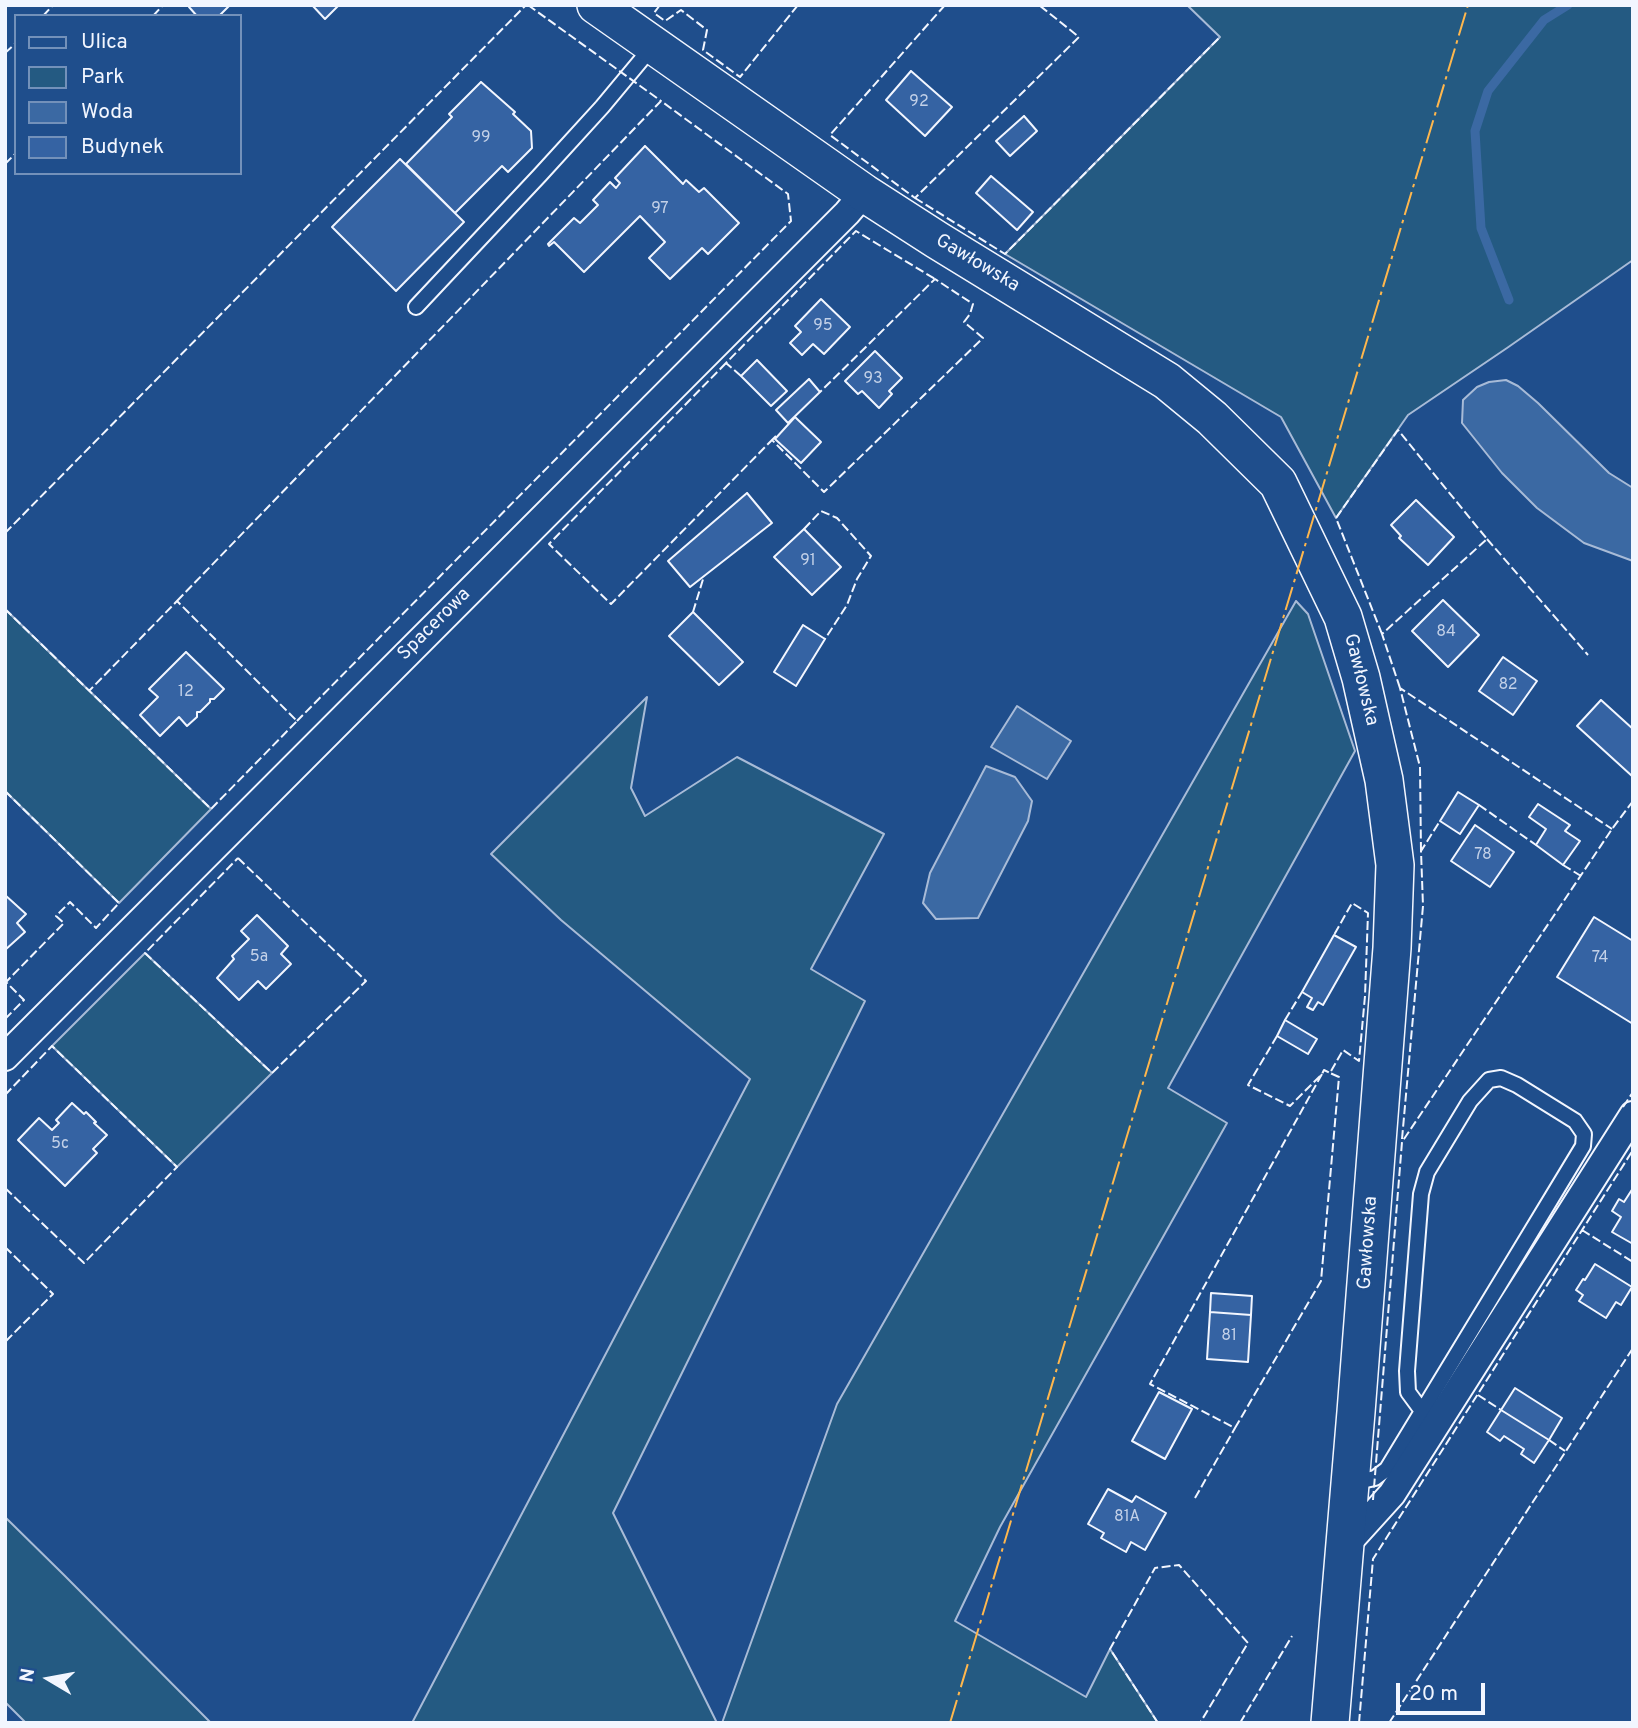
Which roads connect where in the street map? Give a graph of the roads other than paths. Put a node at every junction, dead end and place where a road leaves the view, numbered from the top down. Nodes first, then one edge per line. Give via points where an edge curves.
1 (618, 14) edge
2 (653, 46) junction
3 (864, 193) junction
4 (416, 306) dead end
5 (5, 1057) edge
6 (1633, 1115) edge
7 (1422, 1411) junction
8 (1350, 1481) junction
9 (1344, 1547) junction
10 (1330, 1723) edge

1 - 2 street, Gawłowska
2 - 3 street, Gawłowska
2 - 4 lane
3 - 5 street, Spacerowa
3 - 8 street, Gawłowska via 1167,381 1212,418 1278,484 1343,617 1384,780 1395,865
6 - 9 street via 1392,1494
7 - 7 lane via 1583,1146 1584,1133 1575,1121 1501,1078 1489,1080 1470,1101 1427,1172 1421,1194 1407,1371 1408,1392
7 - 8 lane via 1387,1469 1374,1478
8 - 9 street, Gawłowska
9 - 10 street, Gawłowska

